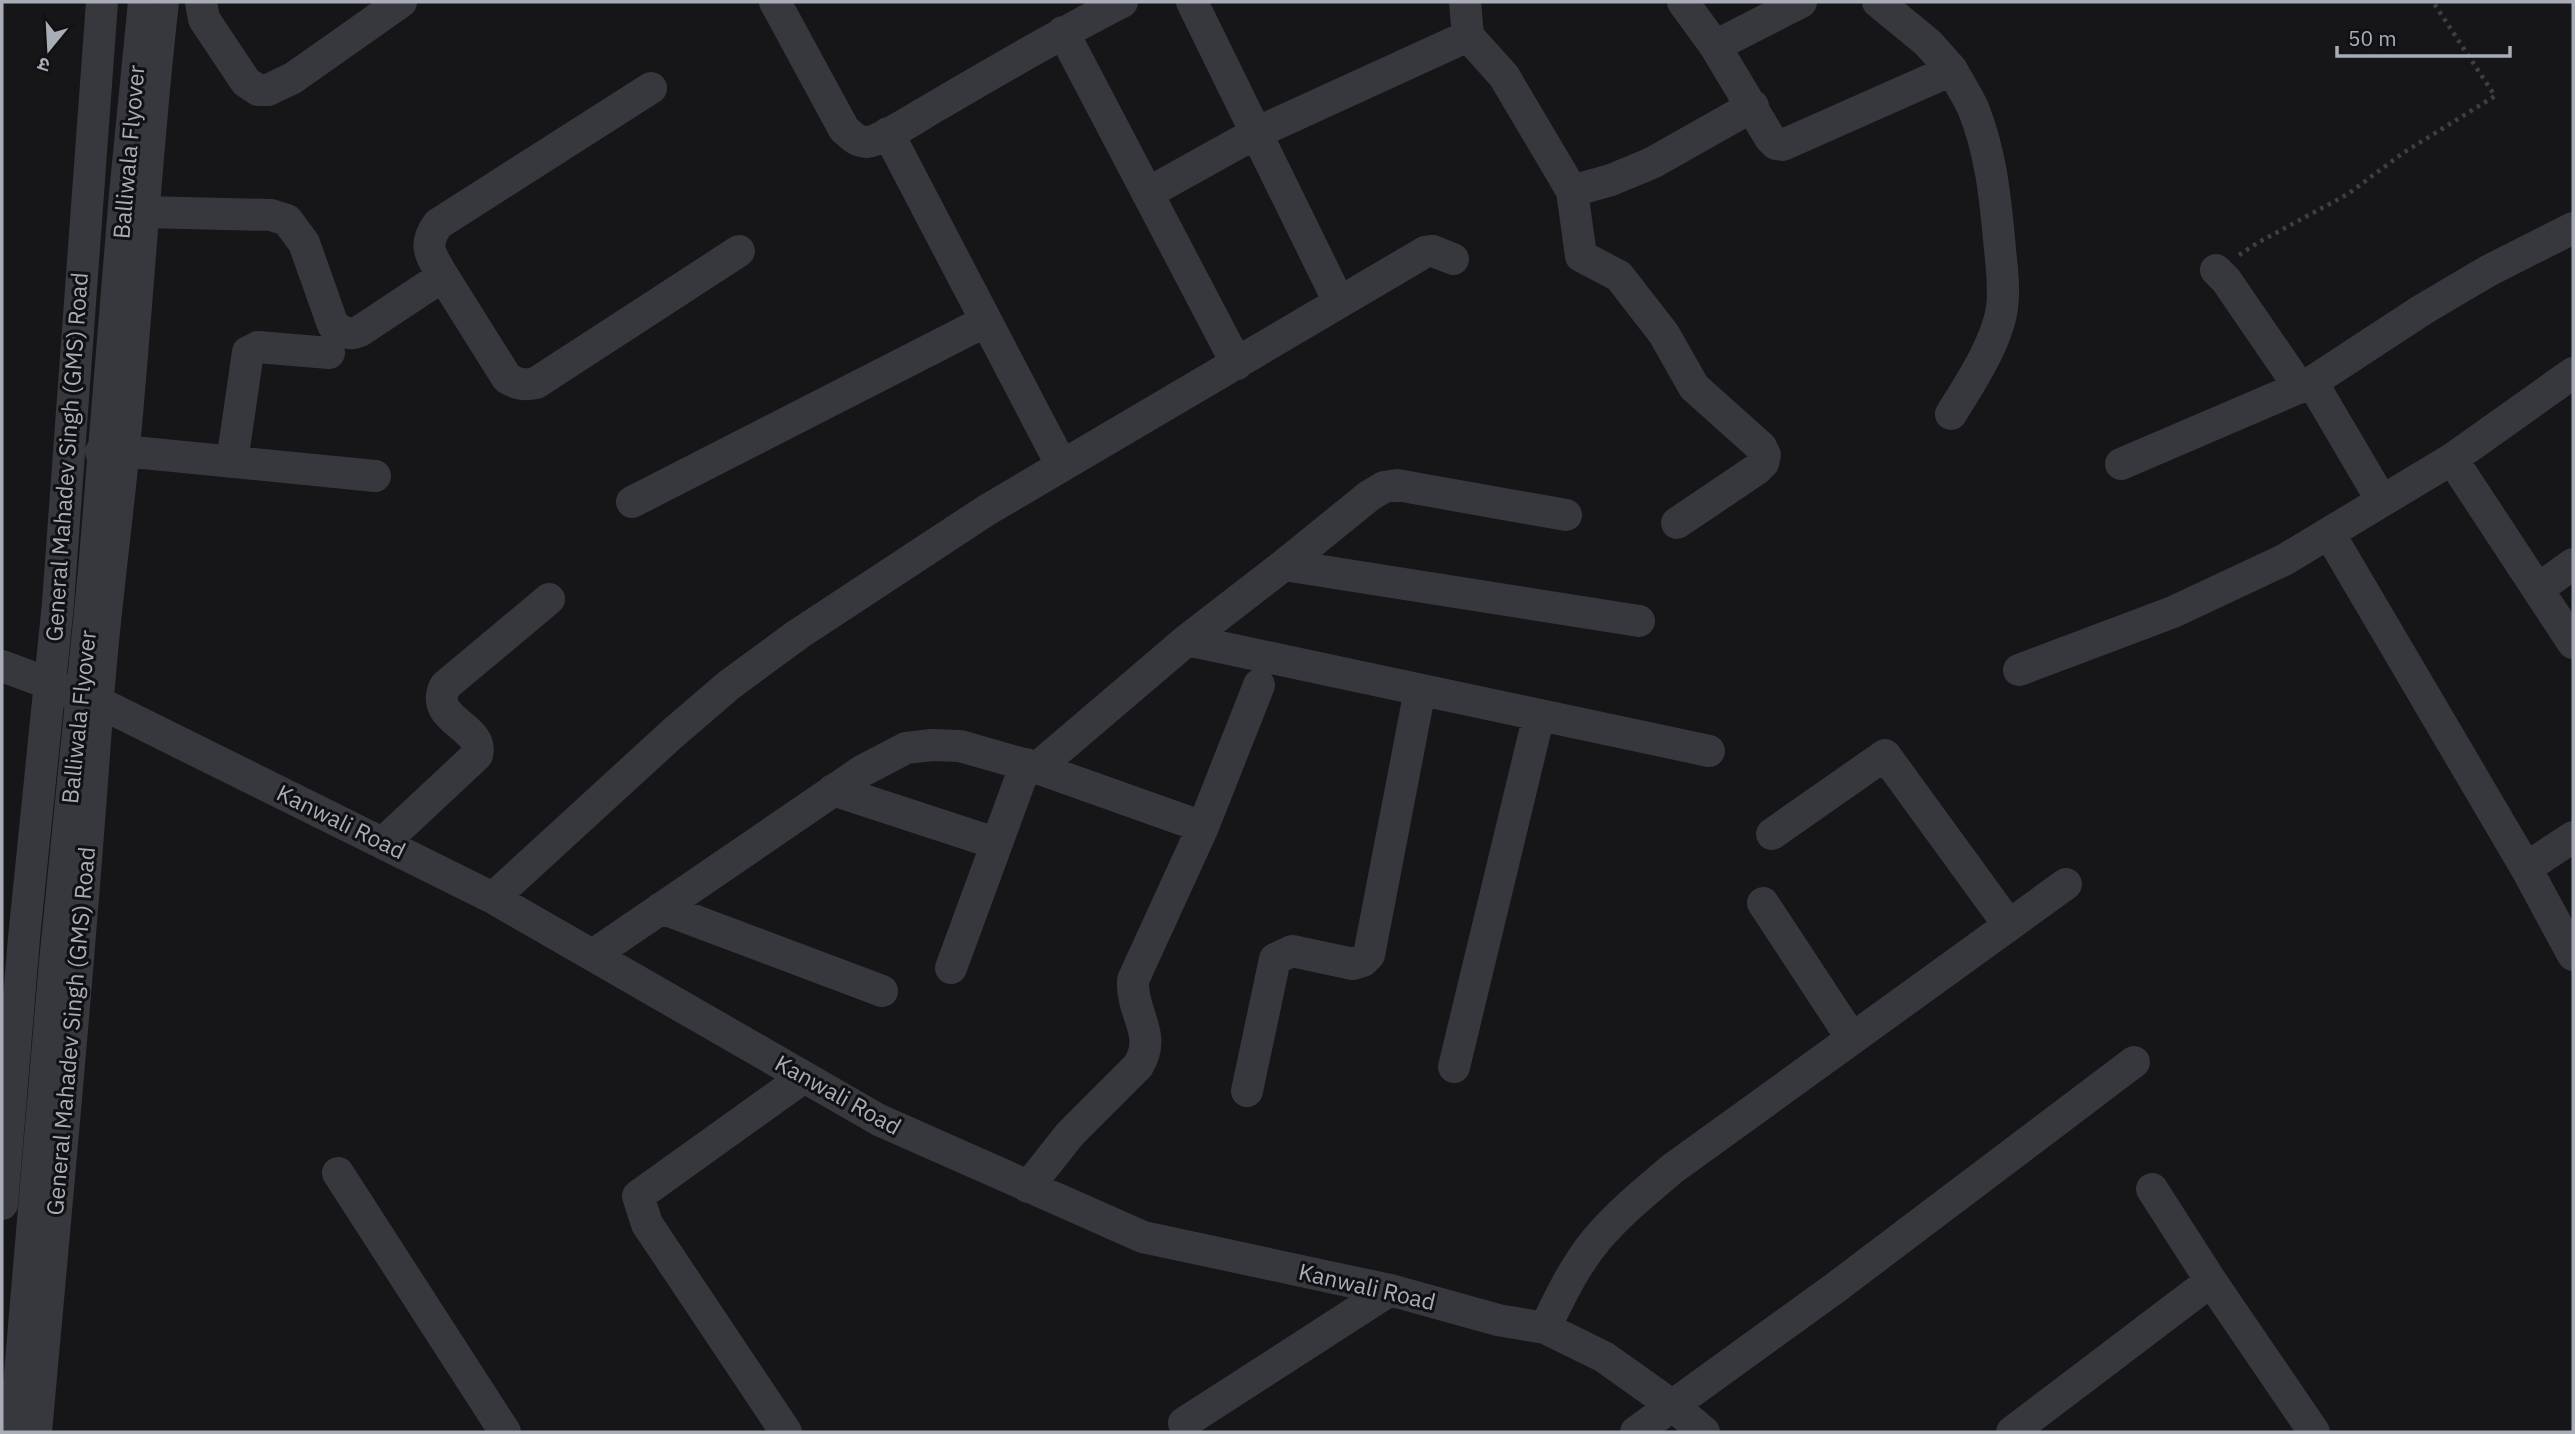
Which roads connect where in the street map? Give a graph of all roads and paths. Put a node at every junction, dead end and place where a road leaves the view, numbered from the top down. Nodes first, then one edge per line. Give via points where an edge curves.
1 (102, 2) edge
2 (129, 2) edge
3 (144, 2) edge
4 (163, 2) edge
5 (201, 2) edge
6 (401, 2) edge
7 (775, 2) edge
8 (1122, 2) edge
9 (1192, 2) edge
10 (1465, 2) edge
11 (1683, 2) edge
12 (1801, 2) edge
13 (1878, 2) edge
14 (2433, 2) edge
15 (1063, 32) junction
16 (1468, 36) junction
17 (1715, 46) junction
18 (1952, 70) junction
19 (651, 88) dead end
20 (1753, 106) junction
21 (888, 133) junction
22 (1256, 133) junction
23 (1572, 191) junction
24 (1147, 193) junction
25 (145, 212) junction
26 (2573, 228) edge
27 (739, 250) dead end
28 (1453, 259) dead end
29 (2216, 270) joint
30 (443, 276) junction
31 (1339, 302) junction
32 (986, 321) junction
33 (329, 354) dead end
34 (75, 361) junction
35 (1237, 364) junction
36 (131, 368) junction
37 (2573, 373) edge
38 (2306, 385) junction
39 (1951, 414) dead end
40 (123, 451) junction
41 (68, 452) junction
42 (2452, 459) junction
43 (233, 462) junction
44 (2121, 464) dead end
45 (1062, 466) junction
46 (375, 476) dead end
47 (2382, 501) junction
48 (632, 502) dead end
49 (1566, 515) dead end
50 (1677, 523) dead end
51 (2329, 533) junction
52 (2573, 564) edge
53 (1284, 565) junction
54 (2538, 589) junction
55 (549, 599) dead end
56 (1639, 621) dead end
57 (1187, 640) junction
58 (2573, 643) edge
59 (2, 666) edge
60 (2019, 670) dead end
61 (49, 682) junction
62 (1259, 685) dead end
63 (1420, 690) junction
64 (98, 702) junction
65 (1539, 715) junction
66 (1709, 751) dead end
67 (1032, 766) junction
68 (833, 790) junction
69 (1203, 827) junction
70 (1772, 834) dead end
71 (34, 837) junction
72 (2573, 837) edge
73 (88, 842) junction
74 (384, 842) junction
75 (995, 843) junction
76 (2526, 867) junction
77 (2066, 884) dead end
78 (493, 898) junction
79 (1763, 903) dead end
80 (661, 908) junction
81 (2008, 924) junction
82 (23, 945) junction
83 (79, 950) junction
84 (593, 955) junction
85 (2573, 955) edge
86 (951, 968) dead end
87 (882, 990) dead end
88 (1851, 1037) junction
89 (2134, 1062) dead end
90 (1454, 1067) dead end
91 (804, 1077) junction
92 (1247, 1091) dead end
93 (338, 1173) dead end
94 (1028, 1186) junction
95 (2152, 1189) dead end
96 (2, 1204) edge
97 (2211, 1281) junction
98 (1390, 1290) junction
99 (1545, 1328) junction
100 (1673, 1406) junction
101 (2, 1409) edge
102 (1184, 1423) dead end
103 (15, 1432) edge
104 (36, 1432) edge
105 (505, 1432) edge
106 (786, 1432) edge
107 (1636, 1432) edge
108 (1704, 1432) edge
109 (2012, 1432) edge
110 (2314, 1432) edge

1 - 34 street, General Mahadev Singh (GMS) Road
2 - 101 street, Balliwala Flyover
3 - 103 street, Balliwala Flyover, bridge
4 - 25 street, General Mahadev Singh (GMS) Road
5 - 6 street via 204,19 246,82 268,90 293,78
7 - 21 street via 844,129 866,142
8 - 15 street
9 - 22 street
10 - 16 street
11 - 17 street
12 - 17 street
13 - 18 street via 1928,43
14 - 29 path via 2496,96 2403,153 2348,194
15 - 21 street
15 - 24 street
16 - 22 street
16 - 23 street via 1504,76
17 - 20 street
18 - 20 street via 1783,145 1770,138
18 - 39 street via 1972,106 1985,146 1994,191 2002,310 1974,376
19 - 30 street via 438,224 428,245
20 - 23 street via 1652,163
21 - 32 street
22 - 24 street
22 - 31 street
23 - 50 street via 1581,256 1619,276 1664,334 1694,387 1765,455 1756,469
24 - 35 street
25 - 30 street via 271,215 286,220 304,243 333,325 342,332 360,331
25 - 36 street, General Mahadev Singh (GMS) Road
26 - 38 street via 2488,271
27 - 30 street via 528,385 507,377
28 - 31 street via 1425,252
29 - 38 street
31 - 35 street
32 - 45 street
32 - 48 street
33 - 43 street via 258,348 248,352
34 - 36 street via 103,374
34 - 41 street, General Mahadev Singh (GMS) Road
35 - 45 street
36 - 40 street, General Mahadev Singh (GMS) Road
37 - 42 street
38 - 44 street
38 - 47 street
40 - 41 street
40 - 43 street
40 - 64 street, General Mahadev Singh (GMS) Road
41 - 61 street, General Mahadev Singh (GMS) Road
42 - 47 street
42 - 54 street
43 - 46 street
45 - 78 street via 964,524 729,685
47 - 51 street
49 - 53 street via 1384,486
51 - 60 street via 2173,612
51 - 76 street
52 - 54 street
53 - 56 street
53 - 57 street
54 - 58 street
55 - 74 street via 445,686 441,704 476,741 477,755
57 - 63 street
57 - 67 street
59 - 61 street, Kanwali Road
61 - 64 street, Kanwali Road
61 - 71 street, General Mahadev Singh (GMS) Road
62 - 69 street
63 - 65 street
63 - 92 street via 1369,955 1353,964 1292,951 1275,959
64 - 73 street, General Mahadev Singh (GMS) Road
64 - 74 street, Kanwali Road
65 - 66 street
65 - 90 street
67 - 68 street via 960,746 906,748
67 - 69 street
67 - 75 street
68 - 75 street
68 - 80 street
69 - 94 street via 1133,980 1134,1004 1147,1042 1144,1055
70 - 81 street via 1885,755
71 - 73 street
71 - 82 street, General Mahadev Singh (GMS) Road
72 - 76 street
73 - 83 street, General Mahadev Singh (GMS) Road
74 - 78 street, Kanwali Road
75 - 86 street
76 - 85 street
77 - 81 street
78 - 84 street, Kanwali Road
79 - 88 street
80 - 84 street
80 - 87 street
81 - 88 street
82 - 83 street
82 - 96 street, General Mahadev Singh (GMS) Road
83 - 104 street, General Mahadev Singh (GMS) Road
84 - 91 street, Kanwali Road
88 - 99 street via 1634,1201 1596,1240 1567,1283
89 - 100 street
91 - 94 street, Kanwali Road via 879,1120
91 - 106 street via 638,1196 647,1224
93 - 105 street
94 - 98 street, Kanwali Road via 1143,1237
95 - 97 street
97 - 109 street
97 - 110 street
98 - 99 street, Kanwali Road
98 - 102 street
99 - 100 street, Kanwali Road via 1604,1357
100 - 107 street
100 - 108 street, Kanwali Road

